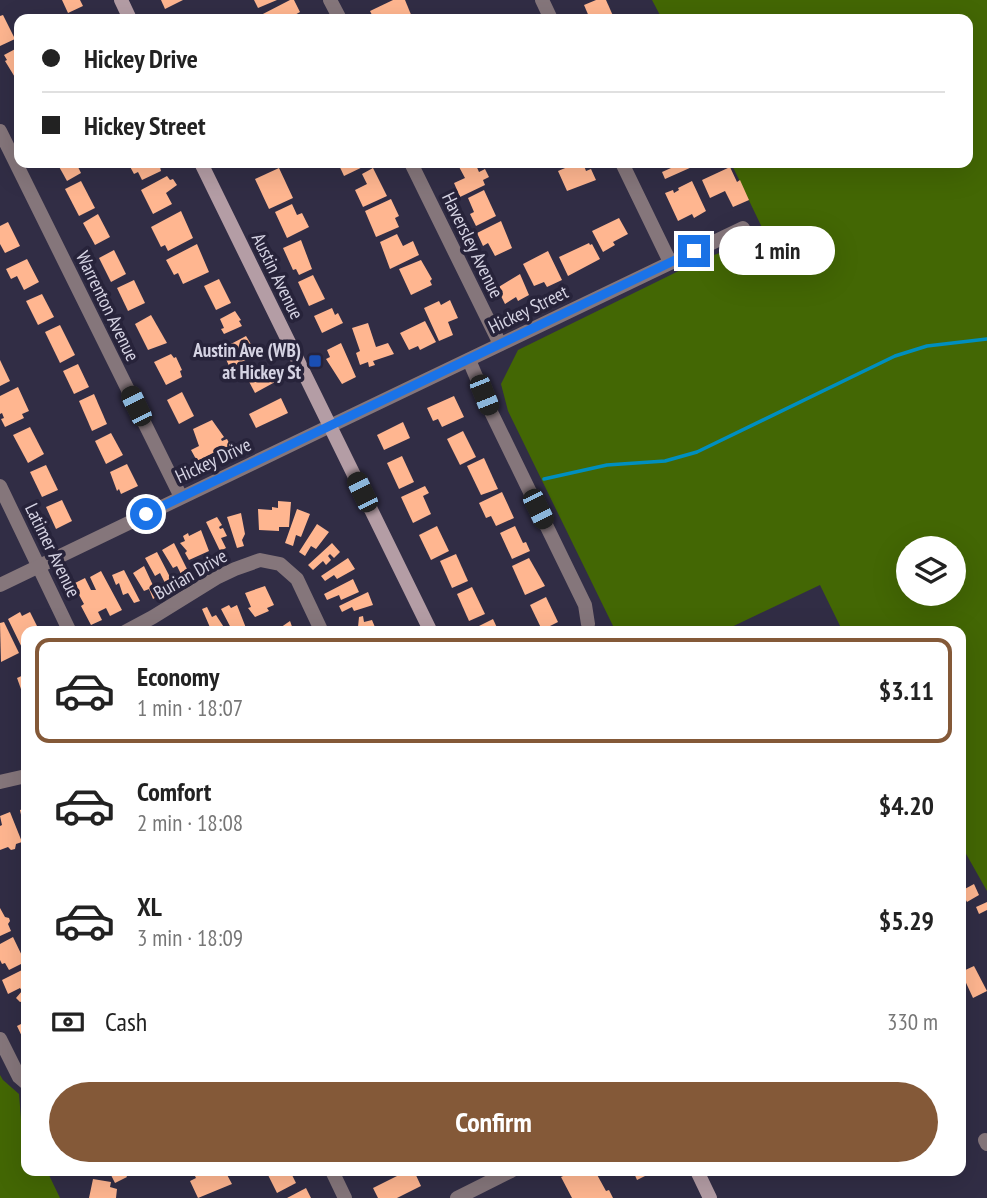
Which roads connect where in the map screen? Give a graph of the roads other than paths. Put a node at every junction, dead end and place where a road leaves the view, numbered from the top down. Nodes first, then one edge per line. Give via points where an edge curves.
1 (0, 131) edge
2 (14, 159) edge
3 (18, 168) edge
4 (203, 168) edge
5 (413, 168) edge
6 (624, 168) edge
7 (743, 228) dead end
8 (670, 262) junction
9 (500, 344) junction
10 (469, 360) junction
11 (330, 426) junction
12 (0, 486) edge
13 (181, 497) junction
14 (39, 565) junction
15 (0, 585) edge
16 (588, 624) dead end
17 (67, 626) edge
18 (136, 626) edge
19 (319, 626) edge
20 (428, 626) edge
21 (21, 777) edge
22 (0, 782) edge
23 (0, 1039) edge
24 (21, 1079) edge
25 (334, 1176) edge
26 (501, 1176) edge
27 (700, 1176) edge
28 (345, 1198) edge
29 (457, 1198) edge
30 (710, 1198) edge

1 - 2 street, Warrenton Avenue
3 - 13 street, Warrenton Avenue
4 - 11 main road, Austin Avenue
5 - 9 street, Haversley Avenue
6 - 8 street
7 - 8 street, Hickey Street
8 - 9 street, Hickey Street
9 - 10 street, Hickey Street
10 - 11 street, Hickey Street
10 - 16 street via 585,605
11 - 13 street, Hickey Drive
11 - 20 main road, Austin Avenue
12 - 14 street, Latimer Avenue
13 - 14 street, Hickey Drive
14 - 15 street, Hickey Drive
14 - 17 street, Latimer Avenue
18 - 19 street, Burian Drive via 216,578 260,561 280,564 297,579
21 - 22 street
23 - 24 street
25 - 28 street
26 - 29 street
27 - 30 main road

